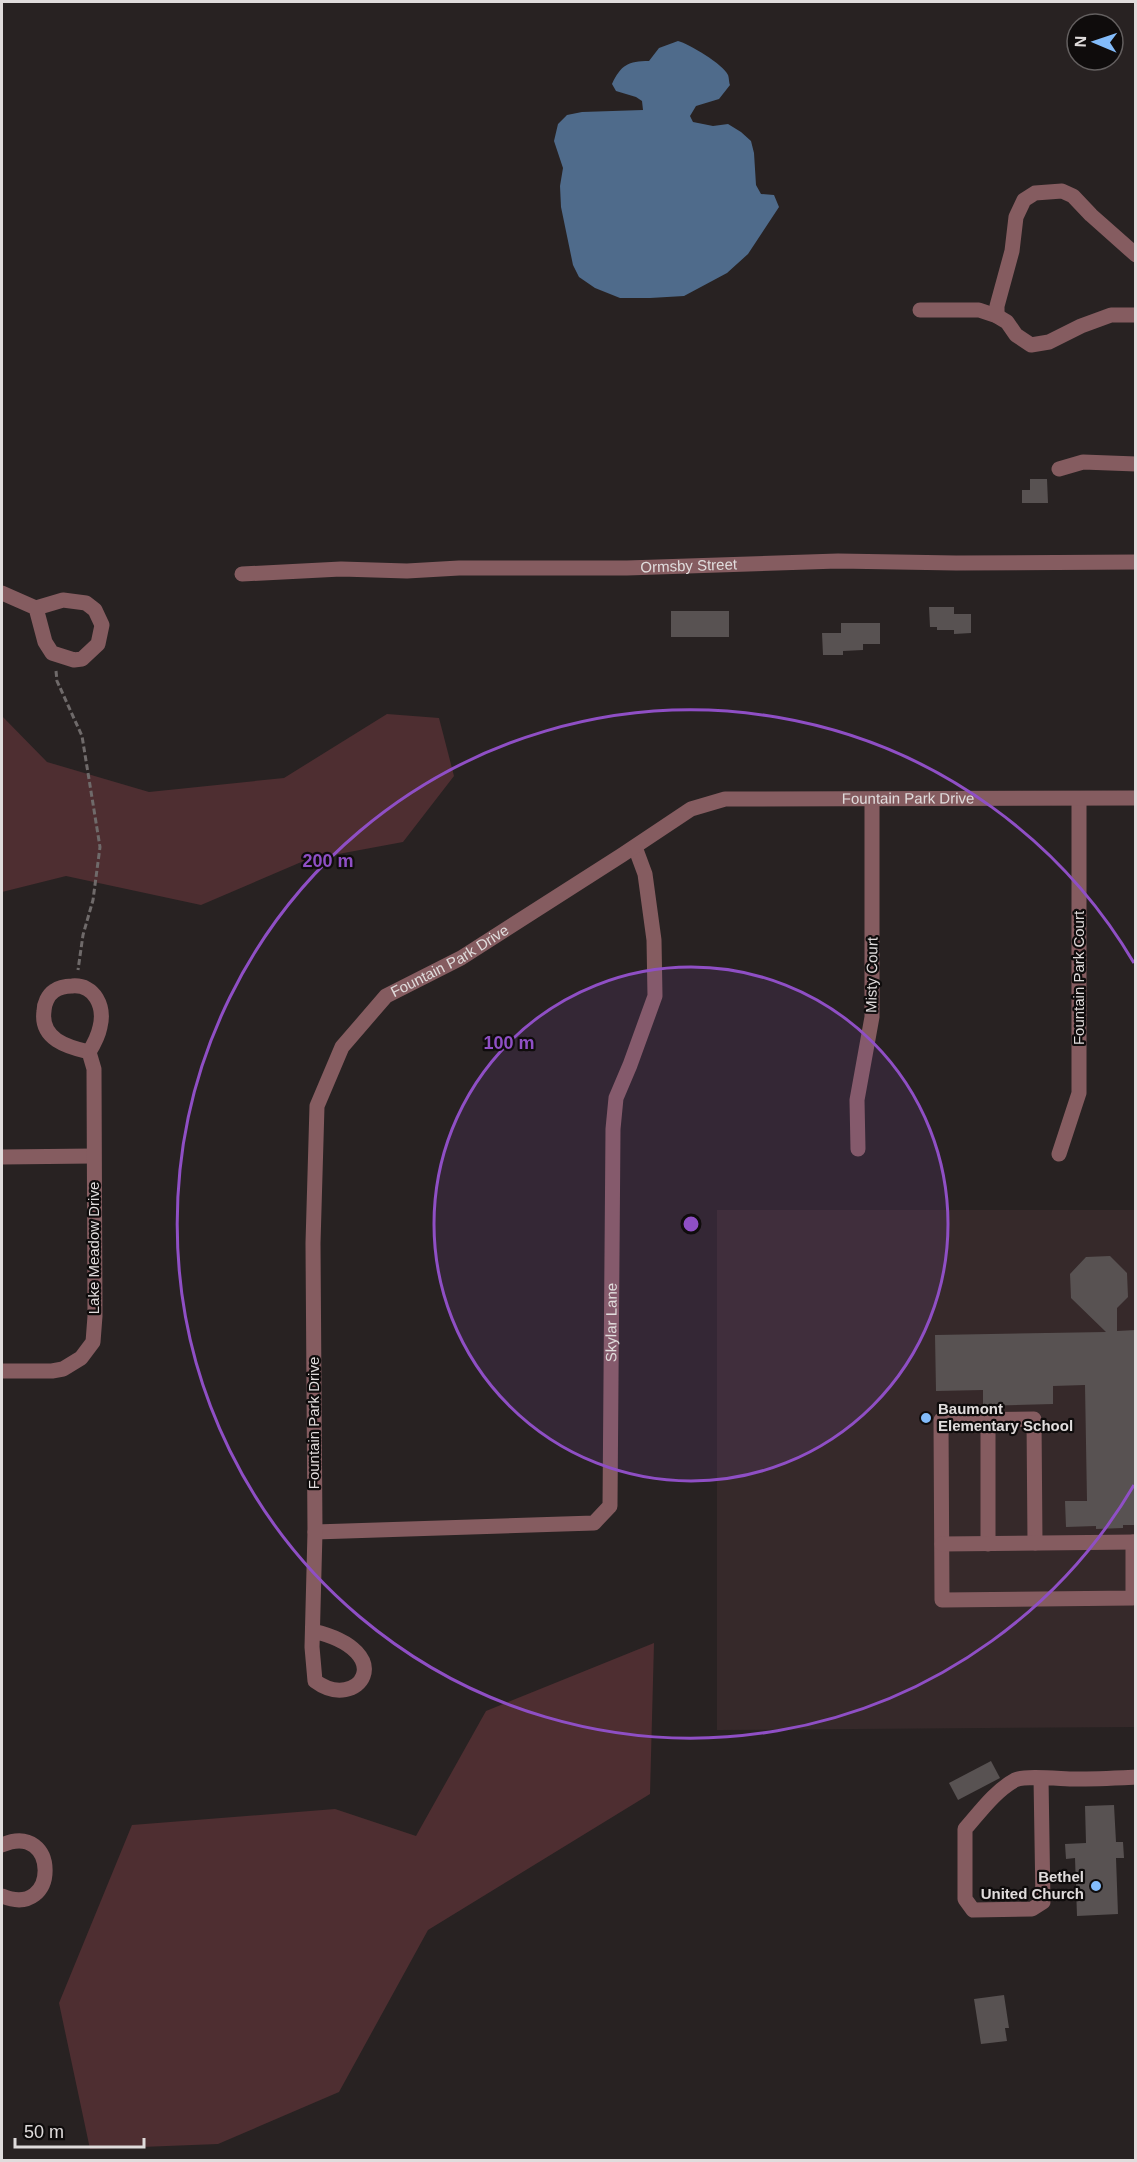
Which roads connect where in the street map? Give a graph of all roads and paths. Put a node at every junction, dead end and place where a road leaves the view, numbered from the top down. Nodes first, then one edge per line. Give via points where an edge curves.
1 (1136, 255) edge
2 (920, 310) dead end
3 (1136, 315) edge
4 (997, 316) junction
5 (1136, 464) edge
6 (1059, 469) dead end
7 (1136, 562) edge
8 (242, 574) dead end
9 (2, 593) edge
10 (36, 608) junction
11 (56, 654) junction
12 (1136, 798) edge
13 (1080, 799) junction
14 (873, 800) junction
15 (635, 847) junction
16 (77, 986) junction
17 (89, 1052) junction
18 (858, 1149) dead end
19 (1059, 1154) dead end
20 (2, 1156) edge
21 (93, 1156) junction
22 (2, 1371) edge
23 (988, 1419) junction
24 (315, 1532) junction
25 (1134, 1542) edge
26 (1035, 1543) junction
27 (942, 1544) junction
28 (988, 1544) junction
29 (313, 1631) dead end
30 (1136, 1777) edge
31 (1041, 1778) junction
32 (2, 1845) edge
33 (2, 1896) edge

1 - 4 street via 1073,196 1062,191 1035,193 1024,200 1016,217
2 - 4 street via 979,310
3 - 4 street via 1111,315 1049,342 1031,345
5 - 6 street via 1083,462
7 - 8 street, Ormsby Street via 838,561
9 - 10 street
10 - 11 street via 45,642
10 - 11 street via 76,600 95,610 99,618 102,626 98,645 90,653 74,660
11 - 16 path via 57,681 82,736 100,847 93,900 82,934
12 - 13 street, Fountain Park Drive
13 - 14 street, Fountain Park Drive
13 - 19 street, Fountain Park Court via 1080,1094
14 - 15 street, Fountain Park Drive via 725,799 691,809
14 - 18 street, Misty Court via 872,1017 857,1100
15 - 24 street, Fountain Park Drive via 461,958 386,996 342,1047 317,1106 313,1243
15 - 24 street, Skylar Lane via 645,874 654,940 655,996 616,1098 613,1129 610,1506 594,1523
16 - 17 street via 92,992 100,1005 101,1026
16 - 17 street via 54,991 46,1000 43,1021 47,1032 57,1041
17 - 21 street, Lake Meadow Drive via 93,1069
20 - 21 street
21 - 22 street, Lake Meadow Drive via 93,1342 81,1358 63,1369
23 - 26 street via 1034,1419
23 - 27 street via 941,1420
23 - 28 street
24 - 29 street, Fountain Park Drive
25 - 26 street
25 - 27 street via 1133,1598 942,1599
26 - 28 street
27 - 28 street
30 - 31 street
31 - 31 street via 1017,1779 965,1828 965,1899 973,1910 1032,1909 1043,1902
32 - 33 street via 22,1841 32,1845 39,1851 46,1870 45,1881 32,1896 11,1900

